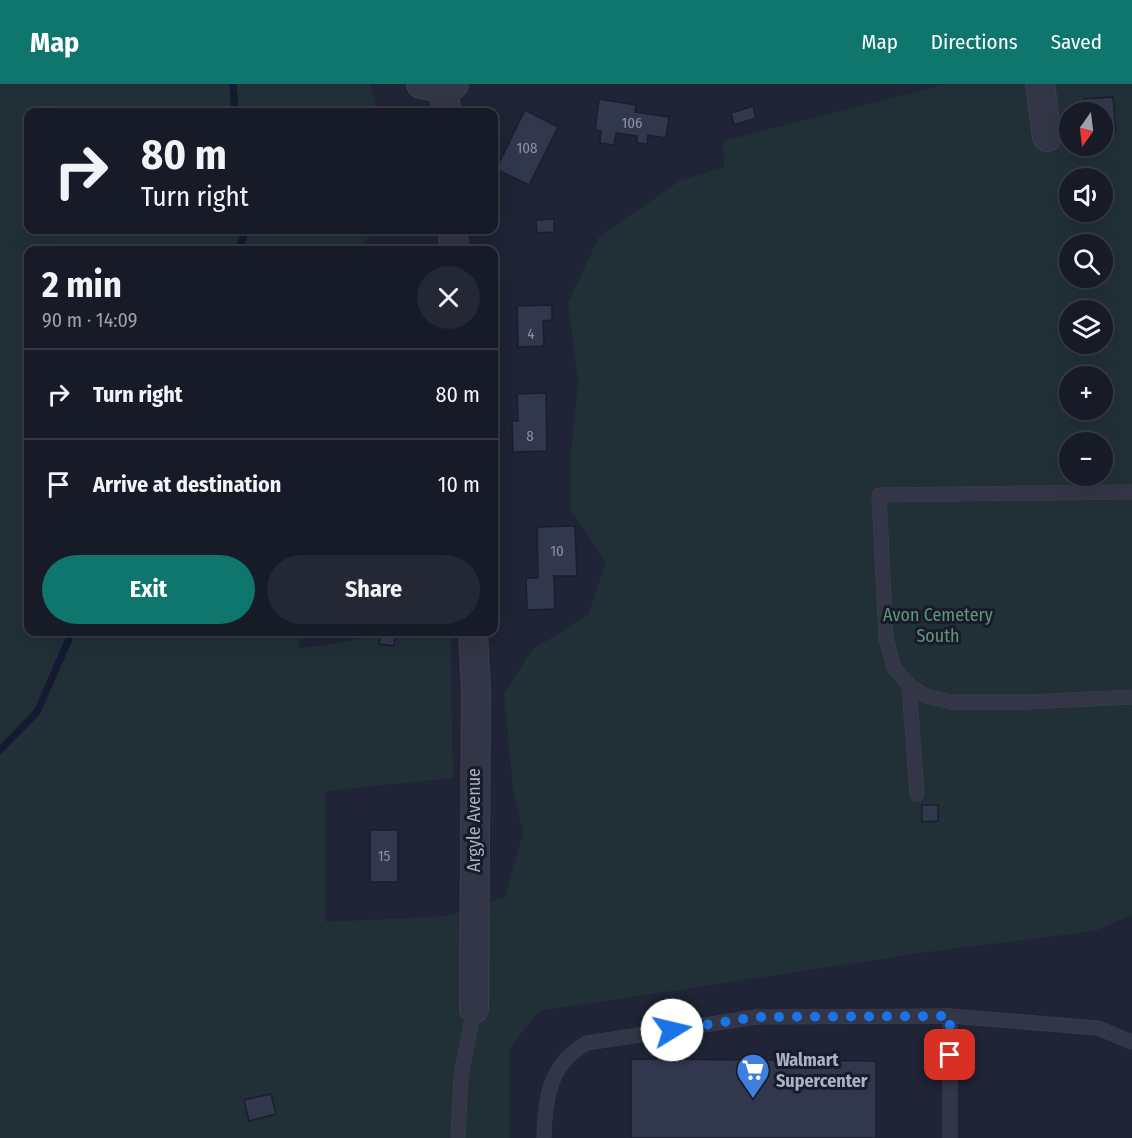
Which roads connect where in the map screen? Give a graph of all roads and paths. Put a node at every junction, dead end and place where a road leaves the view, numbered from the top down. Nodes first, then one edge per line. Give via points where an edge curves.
1 (1040, 84) edge
2 (1047, 137) dead end
3 (1132, 492) edge
4 (473, 636) edge
5 (909, 685) junction
6 (1132, 697) edge
7 (917, 794) dead end
8 (474, 1009) joint
9 (950, 1016) junction
10 (1132, 1042) edge
11 (458, 1138) edge
12 (544, 1138) edge
13 (950, 1138) edge

1 - 2 street
3 - 5 lane via 879,495 886,638 894,668
4 - 8 street, Argyle Avenue
5 - 6 lane via 926,696 952,702
5 - 7 lane
8 - 11 lane via 461,1077
9 - 10 lane via 1098,1028
9 - 12 lane via 756,1017 587,1043 572,1052 554,1076
9 - 13 lane

